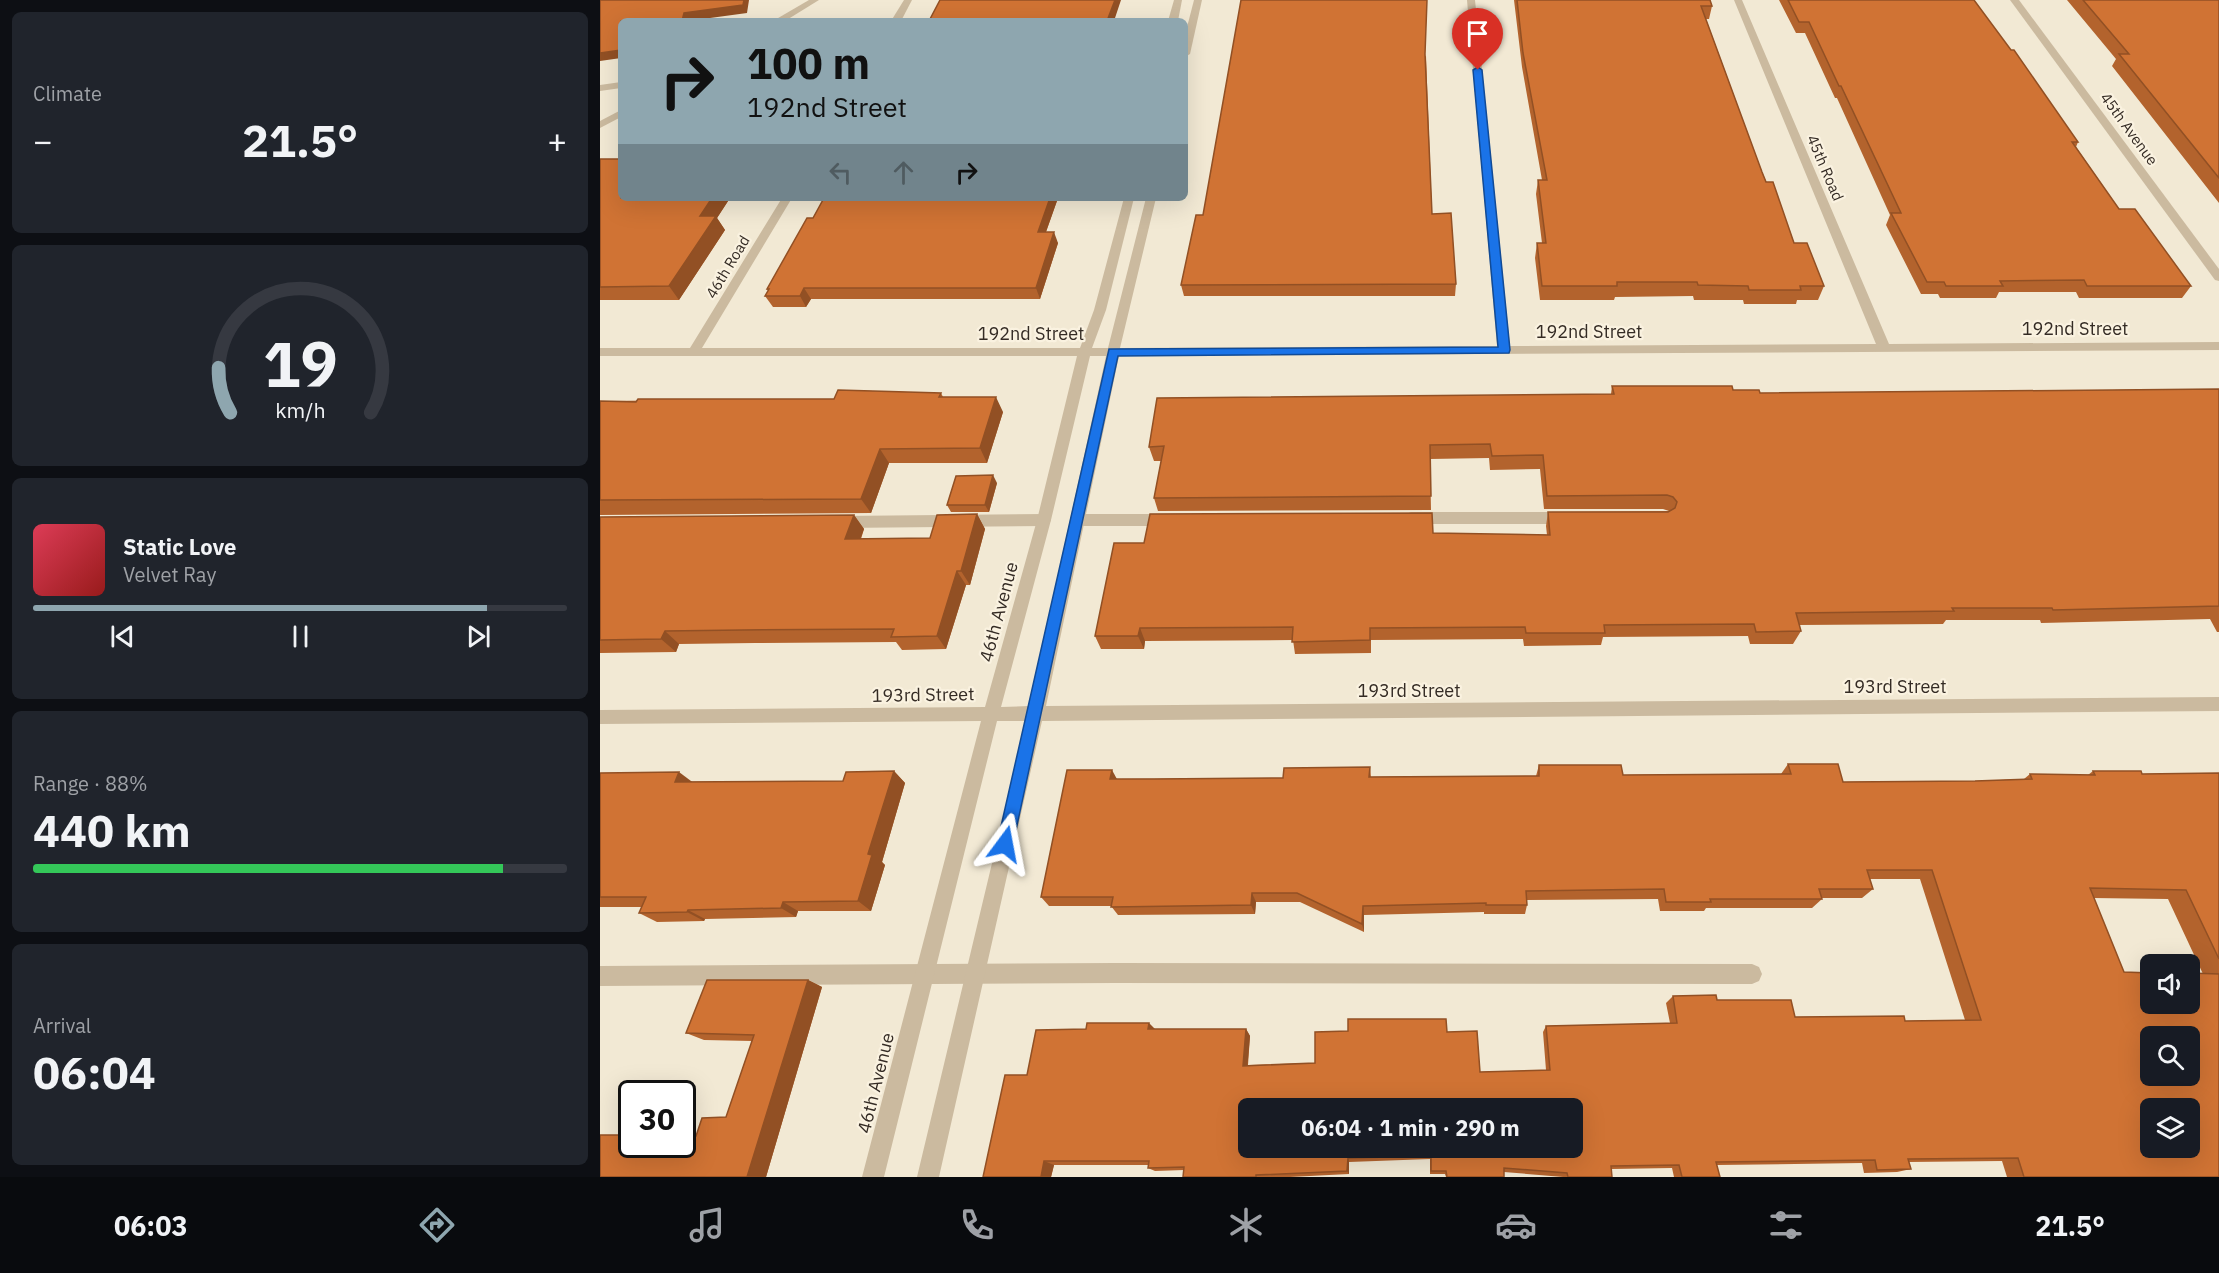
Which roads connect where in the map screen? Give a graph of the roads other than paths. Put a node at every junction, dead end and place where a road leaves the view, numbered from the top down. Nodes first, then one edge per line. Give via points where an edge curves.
1 (815, 0) edge
2 (908, 0) edge
3 (1178, 0) edge
4 (1198, 0) edge
5 (1471, 0) edge
6 (1738, 0) edge
7 (2014, 0) edge
8 (783, 18) edge
9 (898, 18) edge
10 (1174, 18) edge
11 (1188, 42) edge
12 (618, 85) edge
13 (600, 88) edge
14 (618, 115) edge
15 (600, 125) edge
16 (786, 201) edge
17 (1128, 201) edge
18 (1150, 201) edge
19 (2219, 277) edge
20 (2219, 346) edge
21 (1884, 347) junction
22 (1504, 350) junction
23 (694, 351) junction
24 (1085, 351) junction
25 (600, 352) edge
26 (1113, 352) junction
27 (1580, 518) edge
28 (1402, 519) edge
29 (1044, 520) junction
30 (1078, 520) junction
31 (1188, 520) edge
32 (826, 522) edge
33 (2219, 704) edge
34 (991, 713) junction
35 (1036, 713) junction
36 (600, 717) edge
37 (1752, 974) dead end
38 (924, 975) junction
39 (600, 976) edge
40 (975, 976) junction
41 (873, 1177) edge
42 (928, 1177) edge

1 - 8 street
2 - 9 street
3 - 4 street
3 - 10 street
4 - 11 street
5 - 22 street
6 - 21 street, 45th Road
7 - 19 street, 45th Avenue
12 - 13 street
14 - 15 street
16 - 23 street, 46th Road
17 - 24 street, 46th Avenue via 1100,310
18 - 26 street
20 - 21 street, 192nd Street
21 - 22 street, 192nd Street
22 - 26 street, 192nd Street
23 - 24 street, 192nd Street
23 - 25 street, 192nd Street
24 - 26 street, 192nd Street
24 - 29 street, 46th Avenue
26 - 30 street
27 - 28 street
29 - 32 street
29 - 34 street, 46th Avenue
30 - 31 street
30 - 35 street
33 - 35 street, 193rd Street
34 - 35 street, 193rd Street
34 - 36 street, 193rd Street
34 - 38 street, 46th Avenue
35 - 40 street
37 - 40 street
38 - 39 street
38 - 40 street
38 - 41 street, 46th Avenue
40 - 42 street

